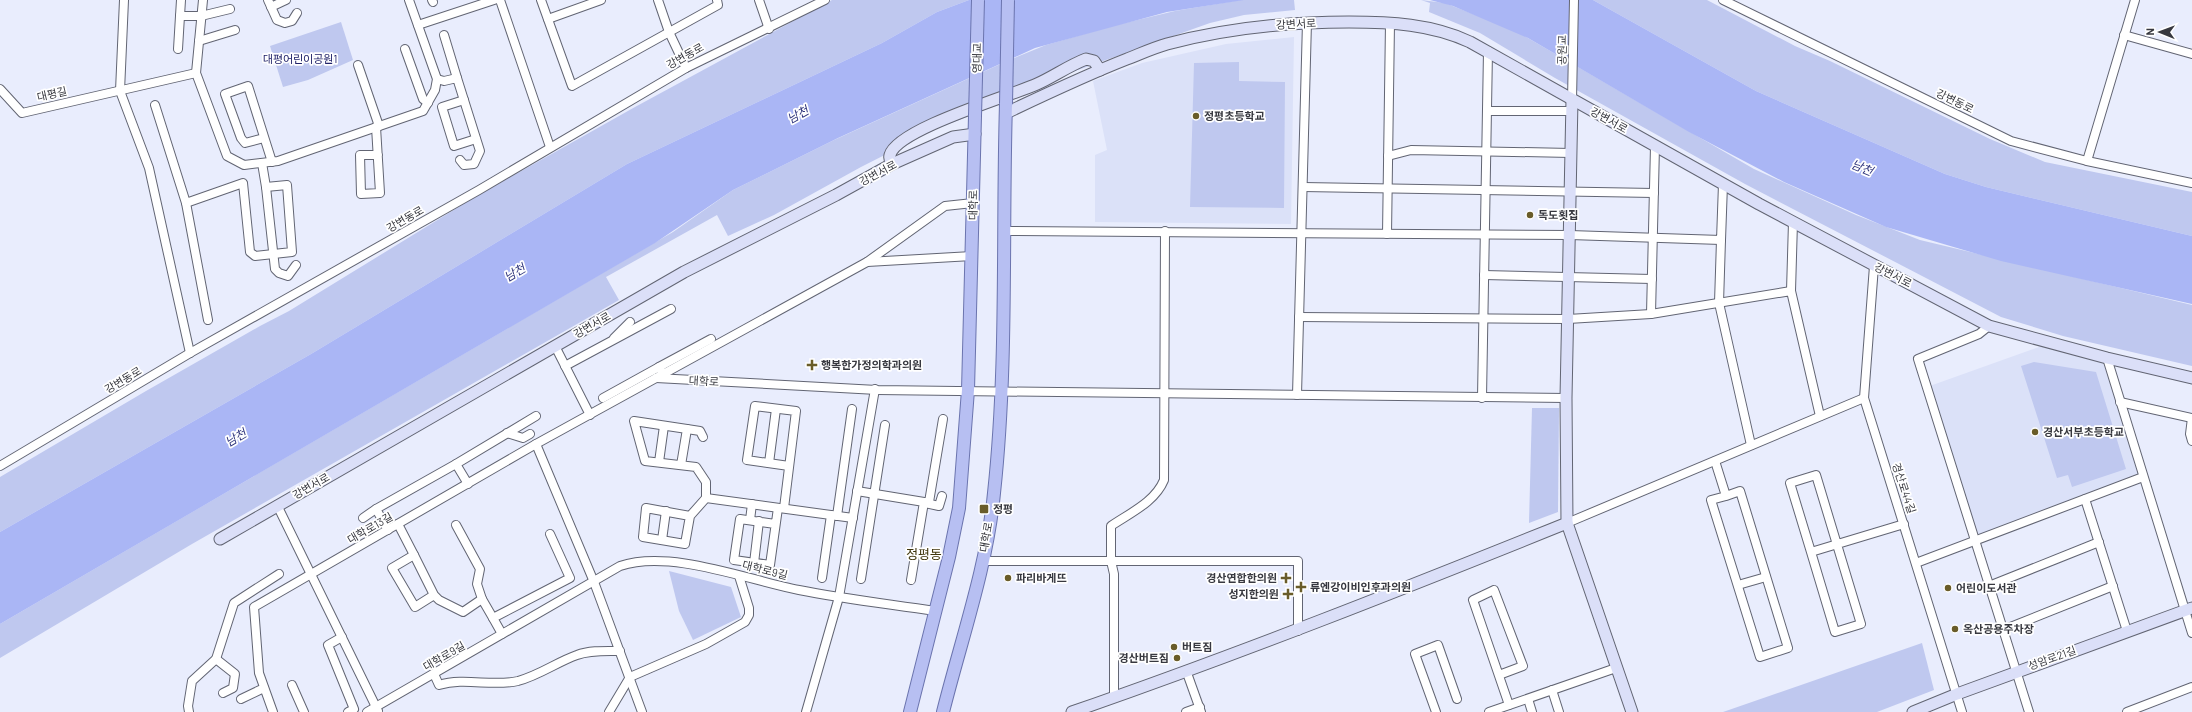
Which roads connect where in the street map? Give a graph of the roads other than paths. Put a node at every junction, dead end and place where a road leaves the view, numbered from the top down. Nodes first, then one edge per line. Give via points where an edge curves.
1 (124, 0) edge
2 (181, 0) edge
3 (203, 0) edge
4 (286, 0) edge
5 (409, 0) edge
6 (494, 0) edge
7 (500, 0) edge
8 (541, 0) edge
9 (601, 0) edge
10 (658, 0) edge
11 (717, 0) edge
12 (759, 0) edge
13 (825, 0) edge
14 (978, 0) edge
15 (1008, 0) edge
16 (1574, 0) edge
17 (1723, 0) edge
18 (2135, 0) edge
19 (269, 3) edge
20 (230, 9) dead end
21 (297, 13) dead end
22 (180, 16) junction
23 (201, 16) junction
24 (548, 19) junction
25 (1307, 22) junction
26 (1390, 23) junction
27 (418, 25) junction
28 (769, 29) junction
29 (235, 30) dead end
30 (669, 32) junction
31 (444, 35) dead end
32 (2124, 35) junction
33 (199, 41) junction
34 (178, 49) dead end
35 (405, 49) dead end
36 (1488, 51) junction
37 (2192, 54) edge
38 (358, 65) dead end
39 (686, 68) junction
40 (1100, 70) junction
41 (196, 73) junction
42 (457, 78) junction
43 (437, 79) junction
44 (0, 89) edge
45 (120, 91) junction
46 (464, 100) junction
47 (1572, 100) junction
48 (428, 103) junction
49 (155, 105) dead end
50 (1006, 109) junction
51 (1487, 111) junction
52 (1572, 111) junction
53 (975, 116) joint
54 (377, 127) junction
55 (975, 134) junction
56 (264, 138) junction
57 (476, 139) junction
58 (1655, 146) junction
59 (550, 147) junction
60 (1486, 152) junction
61 (1571, 153) junction
62 (378, 155) junction
63 (1388, 156) junction
64 (460, 160) dead end
65 (2087, 161) junction
66 (272, 162) junction
67 (262, 163) junction
68 (892, 164) junction
69 (2192, 183) edge
70 (1723, 184) junction
71 (266, 187) junction
72 (1303, 187) junction
73 (1388, 188) junction
74 (1485, 190) junction
75 (1570, 191) junction
76 (1654, 193) junction
77 (186, 203) junction
78 (973, 203) junction
79 (1793, 222) junction
80 (1004, 231) junction
81 (1165, 231) junction
82 (1301, 234) junction
83 (1387, 234) junction
84 (1485, 235) junction
85 (1570, 235) junction
86 (1653, 238) junction
87 (1721, 240) junction
88 (273, 254) junction
89 (972, 256) junction
90 (867, 262) junction
91 (296, 265) dead end
92 (1874, 266) junction
93 (1484, 275) junction
94 (1568, 277) junction
95 (1652, 279) junction
96 (1791, 291) junction
97 (1719, 303) junction
98 (671, 309) dead end
99 (1651, 314) junction
100 (1299, 317) junction
101 (1484, 318) junction
102 (1568, 319) junction
103 (208, 320) dead end
104 (630, 322) dead end
105 (1989, 326) junction
106 (710, 339) dead end
107 (613, 340) junction
108 (555, 346) junction
109 (190, 353) junction
110 (2107, 358) junction
111 (565, 366) junction
112 (657, 375) junction
113 (2192, 378) edge
114 (875, 390) junction
115 (968, 390) junction
116 (1001, 391) junction
117 (1164, 392) junction
118 (1297, 395) junction
119 (603, 398) dead end
120 (1482, 398) junction
121 (1566, 398) junction
122 (1864, 398) junction
123 (2120, 402) junction
124 (776, 409) junction
125 (852, 409) dead end
126 (590, 415) junction
127 (536, 416) dead end
128 (1820, 416) junction
129 (2192, 418) edge
130 (943, 419) dead end
131 (885, 425) dead end
132 (664, 426) junction
133 (686, 429) junction
134 (507, 433) junction
135 (530, 434) dead end
136 (703, 436) dead end
137 (2192, 441) edge
138 (536, 444) junction
139 (1751, 445) junction
140 (1715, 461) junction
141 (659, 462) junction
142 (769, 463) junction
143 (456, 464) junction
144 (681, 465) junction
145 (0, 466) edge
146 (789, 466) junction
147 (2143, 477) junction
148 (468, 484) junction
149 (857, 492) junction
150 (874, 494) junction
151 (942, 496) dead end
152 (1726, 496) junction
153 (706, 498) junction
154 (2085, 499) junction
155 (924, 502) junction
156 (752, 504) junction
157 (278, 505) junction
158 (781, 508) junction
159 (376, 509) junction
160 (666, 512) junction
161 (834, 515) junction
162 (690, 516) junction
163 (363, 518) dead end
164 (853, 518) junction
165 (750, 520) junction
166 (760, 522) junction
167 (1567, 523) junction
168 (398, 524) junction
169 (776, 524) junction
170 (1904, 524) junction
171 (456, 526) dead end
172 (388, 530) junction
173 (550, 534) dead end
174 (220, 539) dead end
175 (662, 540) junction
176 (1975, 541) junction
177 (2098, 542) junction
178 (1836, 544) junction
179 (1811, 552) junction
180 (414, 555) junction
181 (982, 561) junction
182 (1111, 561) junction
183 (754, 563) junction
184 (1916, 563) junction
185 (279, 574) dead end
186 (311, 574) junction
187 (739, 576) junction
188 (1766, 577) junction
189 (822, 578) dead end
190 (861, 579) dead end
191 (911, 580) dead end
192 (594, 582) junction
193 (1738, 585) junction
194 (1989, 586) junction
195 (2113, 586) junction
196 (434, 595) junction
197 (839, 597) junction
198 (482, 600) junction
199 (2188, 609) edge
200 (934, 612) junction
201 (493, 618) junction
202 (1298, 630) junction
203 (2002, 630) junction
204 (2127, 630) junction
205 (2192, 633) edge
206 (502, 634) junction
207 (342, 637) junction
208 (620, 652) junction
209 (216, 659) junction
210 (1616, 668) junction
211 (1187, 672) junction
212 (2016, 672) junction
213 (434, 674) junction
214 (1499, 675) junction
215 (630, 677) junction
216 (292, 685) dead end
217 (2192, 687) edge
218 (264, 688) junction
219 (1552, 690) junction
220 (223, 693) dead end
221 (1957, 694) junction
222 (1114, 698) junction
223 (1528, 698) junction
224 (241, 699) dead end
225 (1457, 699) dead end
226 (1509, 705) junction
227 (378, 710) edge
228 (1201, 710) edge
229 (189, 712) edge
230 (273, 712) edge
231 (304, 712) edge
232 (348, 712) edge
233 (367, 712) edge
234 (609, 712) edge
235 (642, 712) edge
236 (806, 712) edge
237 (910, 712) edge
238 (942, 712) edge
239 (1072, 712) edge
240 (1186, 712) edge
241 (1436, 712) edge
242 (1489, 712) edge
243 (1532, 712) edge
244 (1559, 712) edge
245 (1632, 712) edge
246 (1913, 712) edge
247 (1962, 712) edge
248 (2028, 712) edge
249 (2127, 712) edge

1 - 45 street
2 - 22 street
3 - 23 street
4 - 19 street
5 - 27 street
6 - 27 street
7 - 59 street
8 - 24 street
9 - 24 street
10 - 30 street
11 - 30 street via 718,5
12 - 28 street
13 - 28 street, 강변동로
14 - 53 main road, 영대교, bridge
15 - 50 main road, bridge
16 - 47 street, 공원교
17 - 65 street, 강변동로 via 2012,141
18 - 32 street
19 - 21 street via 277,20 285,23 292,21
20 - 23 street
22 - 23 street
22 - 34 street
23 - 33 street
24 - 30 street via 572,86
25 - 26 street, 강변서로
25 - 40 street, 강변서로 via 1241,28 1166,44
25 - 72 street
26 - 36 street, 강변서로 via 1434,28 1452,33
26 - 63 street
27 - 43 street
28 - 39 street, 강변동로
29 - 33 street
30 - 39 street
31 - 42 street
32 - 37 street
32 - 65 street
33 - 41 street
35 - 48 street via 423,99
36 - 47 street, 강변서로
36 - 51 street
38 - 54 street
39 - 59 street, 강변동로
40 - 50 street, 강변서로
40 - 68 street via 1094,61 1086,59 1036,84 949,116 900,144 890,154
41 - 45 street
41 - 67 street via 227,156 244,165
42 - 43 street via 444,81
42 - 46 street
43 - 48 street via 436,90
44 - 45 street, 대평길 via 22,113
45 - 109 street via 149,168
46 - 57 street
46 - 57 street via 442,107 454,146
47 - 52 street
47 - 58 street, 강변서로
48 - 54 street via 423,111
49 - 77 street
50 - 80 main road
51 - 52 street
51 - 60 street
52 - 61 street
53 - 55 main road, 대학로
54 - 62 street
54 - 66 street
55 - 68 street, 강변서로 via 953,137
55 - 78 main road, 대학로
56 - 56 street via 248,86 225,94 240,138 246,143
56 - 66 street
57 - 64 street via 480,151 474,164 464,165
58 - 70 street, 강변서로
58 - 76 street
59 - 109 street, 강변동로 via 479,190
60 - 61 street
60 - 63 street via 1411,150
60 - 74 street
61 - 75 street
62 - 62 street via 380,193 362,194 360,156
63 - 73 street
65 - 69 street, 강변동로
66 - 67 street
67 - 71 street
68 - 108 street, 강변서로 via 684,272
70 - 79 street, 강변서로
70 - 87 street
71 - 88 street
71 - 88 street via 287,185 292,252
72 - 73 street
72 - 82 street
73 - 74 street
73 - 83 street
74 - 75 street
74 - 84 street
75 - 76 street
75 - 85 street
76 - 86 street
77 - 88 street via 243,183 250,252 255,256
77 - 103 street
78 - 89 main road, 대학로
78 - 90 street via 945,206
79 - 92 street, 강변서로
79 - 96 street
80 - 81 street
80 - 116 main road
81 - 82 street
81 - 117 street
82 - 83 street
82 - 100 street
83 - 84 street
84 - 85 street
84 - 93 street
85 - 86 street
85 - 94 street
86 - 87 street
86 - 95 street
87 - 97 street
88 - 91 street via 275,269 279,273 288,276
89 - 90 street
89 - 115 main road, 대학로
90 - 112 street
92 - 105 street, 강변서로
92 - 122 street, 경산로44길
93 - 94 street
93 - 101 street
94 - 95 street
94 - 102 street
95 - 99 street
96 - 97 street
96 - 128 street
97 - 99 street
97 - 139 street
98 - 107 street
99 - 102 street
100 - 101 street
100 - 118 street
101 - 102 street
101 - 120 street
102 - 121 street
104 - 107 street
105 - 110 street, 강변서로
105 - 176 street via 1980,334 1918,359
106 - 112 street
107 - 111 street
108 - 111 street
108 - 157 street, 강변서로
109 - 145 street, 강변동로
110 - 113 street, 강변서로
110 - 123 street
111 - 126 street
112 - 114 street, 대학로
112 - 119 street
112 - 126 street, 대학로13길
114 - 115 street, 대학로
114 - 149 street
115 - 116 street, 대학로
115 - 200 main road, 대학로 via 959,508
116 - 117 street
116 - 181 main road, 대학로 via 994,494
117 - 118 street
117 - 182 street via 1164,480 1161,488 1151,499 1111,526
118 - 120 street
120 - 121 street
121 - 167 street
122 - 128 street
122 - 170 street, 경산로44길
123 - 129 street
123 - 147 street
124 - 142 street
124 - 142 street via 754,406 747,460
124 - 146 street via 796,411
125 - 161 street
126 - 138 street, 대학로13길
127 - 134 street
128 - 139 street
129 - 137 street
130 - 155 street via 929,502
131 - 150 street
132 - 133 street
132 - 141 street
132 - 141 street via 634,421 645,461
133 - 136 street via 700,431
133 - 144 street
134 - 135 street via 522,438
134 - 143 street
138 - 148 street, 대학로13길
138 - 192 street
139 - 140 street
140 - 152 street
140 - 167 street
141 - 144 street
142 - 146 street
143 - 148 street
143 - 159 street
144 - 153 street via 696,467 706,482
146 - 158 street
147 - 154 street
147 - 199 street
148 - 168 street, 대학로13길
149 - 150 street
149 - 164 street
150 - 155 street
150 - 190 street
151 - 155 street via 939,506
152 - 188 street via 1740,491
152 - 193 street via 1711,500
153 - 156 street
153 - 162 street
154 - 176 street
154 - 177 street
155 - 191 street
156 - 158 street
156 - 165 street
157 - 174 street, 강변서로
157 - 186 street
158 - 161 street
158 - 169 street
159 - 163 street
159 - 172 street
160 - 162 street
160 - 175 street
160 - 175 street via 646,508 643,538
161 - 164 street
161 - 189 street
162 - 175 street via 685,544
164 - 197 street
165 - 166 street
165 - 183 street via 740,519 734,560
166 - 169 street
166 - 183 street
167 - 202 street
167 - 210 street
168 - 172 street, 대학로13길
168 - 180 street
169 - 183 street via 770,565
170 - 178 street
170 - 184 street, 경산로44길
171 - 198 street via 480,569 477,584
172 - 186 street, 대학로13길
173 - 201 street via 570,578
176 - 184 street
176 - 194 street
177 - 194 street
177 - 195 street
178 - 179 street
178 - 179 street via 1816,475 1790,483
178 - 179 street via 1861,624 1835,632
180 - 196 street
180 - 196 street via 392,568 415,607
181 - 182 street
181 - 238 main road, 대학로
182 - 202 street via 1298,561
182 - 222 street via 1114,574
184 - 221 street, 경산로44길
185 - 209 street via 234,603
186 - 207 street
186 - 218 street, 대학로13길 via 254,607 259,674
187 - 192 street, 대학로9길 via 715,569 656,560 620,566
187 - 197 street, 대학로9길
187 - 215 street via 749,608 745,622 706,644
188 - 193 street
188 - 193 street via 1788,648 1760,656
192 - 206 street, 대학로9길
192 - 208 street
194 - 203 street
195 - 203 street
195 - 204 street
196 - 198 street via 463,612
197 - 200 street, 대학로9길
197 - 236 street
198 - 201 street
199 - 204 street, 성암로21길
199 - 205 street
200 - 237 main road, 대학로
201 - 206 street
202 - 211 street
203 - 212 street
204 - 212 street, 성암로21길
206 - 213 street, 대학로9길
207 - 227 street
207 - 232 street via 328,645 354,709
208 - 213 street via 596,651 578,654 551,669 517,681 448,682 439,685
208 - 215 street
209 - 220 street via 235,674 233,688
209 - 229 street via 192,681
210 - 219 street
210 - 245 street
211 - 222 street
211 - 228 street
212 - 221 street, 성암로21길
212 - 248 street
213 - 227 street, 대학로9길
214 - 214 street via 1473,600 1494,590 1523,666
214 - 226 street
215 - 234 street
215 - 235 street
216 - 231 street
217 - 249 street
218 - 224 street
218 - 230 street, 대학로13길
219 - 223 street
219 - 244 street
221 - 246 street, 성암로21길
221 - 247 street, 경산로44길
222 - 239 street
223 - 226 street
223 - 243 street
225 - 241 street via 1438,645 1415,654
226 - 242 street
227 - 233 street, 대학로9길
228 - 240 street

